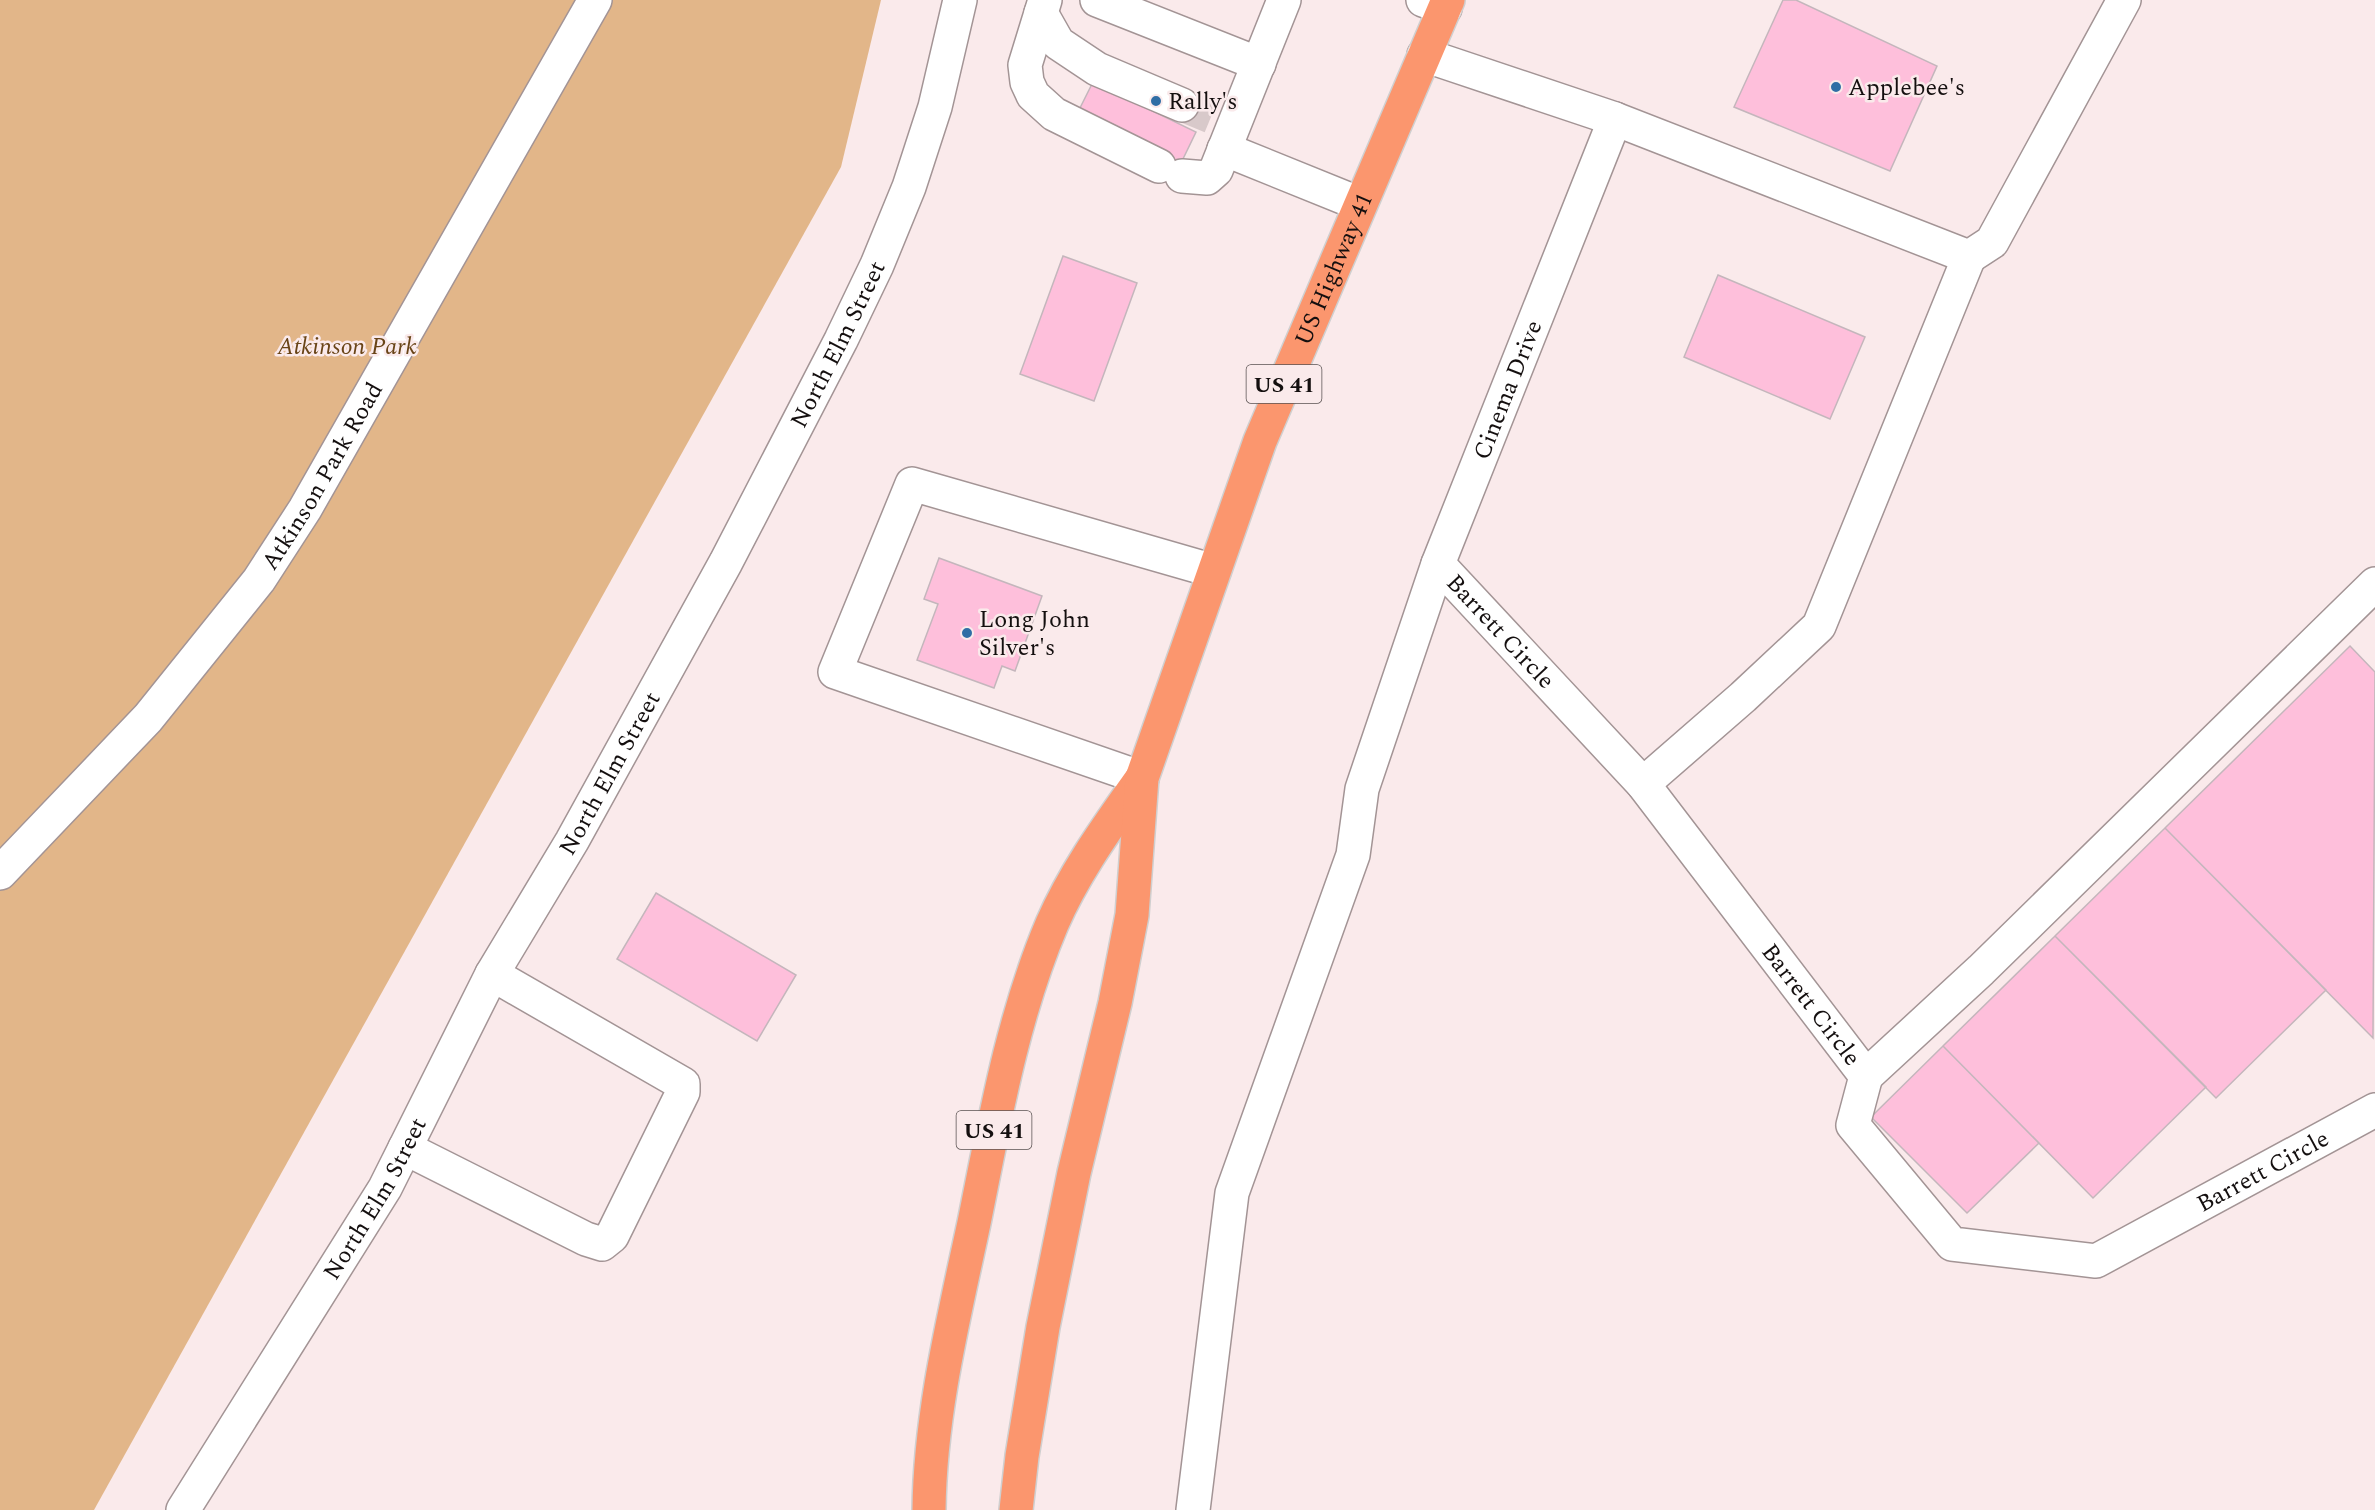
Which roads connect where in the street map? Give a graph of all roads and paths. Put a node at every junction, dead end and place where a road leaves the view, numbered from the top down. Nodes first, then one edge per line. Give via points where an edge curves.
1 (595, 0) edge
2 (960, 0) edge
3 (1097, 0) edge
4 (1284, 0) edge
5 (2124, 0) edge
6 (1439, 3) edge
7 (1043, 6) edge
8 (1424, 55) junction
9 (1258, 64) junction
10 (1615, 119) junction
11 (1213, 124) junction
12 (1360, 204) junction
13 (1969, 257) junction
14 (1438, 564) junction
15 (1214, 571) junction
16 (2375, 584) edge
17 (1142, 778) junction
18 (1643, 784) junction
19 (0, 873) edge
20 (492, 974) junction
21 (1866, 1076) junction
22 (2375, 1110) edge
23 (405, 1148) junction
24 (183, 1510) edge
25 (929, 1510) edge
26 (1016, 1510) edge
27 (1193, 1510) edge

1 - 19 street, Atkinson Park Road via 305,509 259,580 148,718
2 - 20 street, North Elm Street via 935,107 909,187 841,340 726,562 572,841
3 - 9 street
4 - 9 street
5 - 13 street via 1992,242
6 - 8 highway, US Highway 41 / US 41
7 - 11 street via 1058,43 1097,69
7 - 11 street via 1025,65 1033,95 1054,114 1171,171 1207,178 1216,170
8 - 10 street
8 - 12 highway, US Highway 41 / US 41
9 - 11 street
10 - 13 street
10 - 14 street, Cinema Drive
11 - 12 street
12 - 15 highway, US Highway 41 / US 41 via 1260,441
13 - 18 street via 1819,626
14 - 18 street, Barrett Circle
14 - 27 street, Cinema Drive via 1362,789 1353,855 1232,1193
15 - 17 highway, US Highway 41 / US 41
15 - 17 street via 912,484 834,672
16 - 21 street via 1981,970
17 - 25 highway, US 41 via 1089,851 1052,924 1020,1018 944,1364
17 - 26 highway, US 41 via 1132,915 1046,1316
18 - 21 street, Barrett Circle
20 - 23 street, North Elm Street
20 - 23 street via 682,1084 683,1092 612,1236 602,1244 586,1239
21 - 22 street, Barrett Circle via 1853,1125 1952,1244 2096,1261
23 - 24 street, North Elm Street via 385,1188

